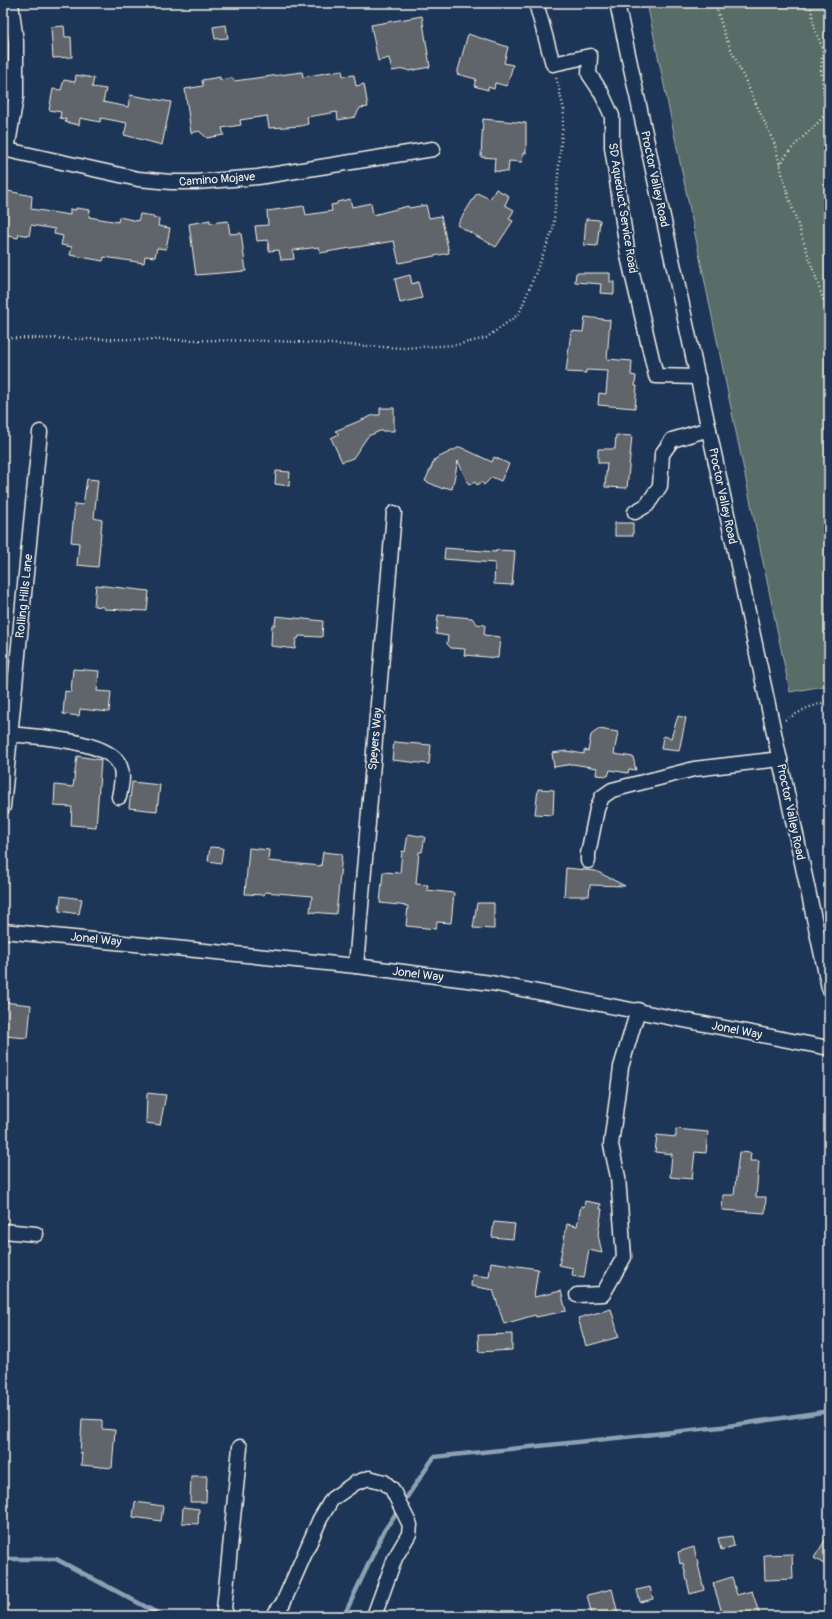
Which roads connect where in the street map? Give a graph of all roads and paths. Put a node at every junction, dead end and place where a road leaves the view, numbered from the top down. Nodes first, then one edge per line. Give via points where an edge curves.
1 (11, 3) edge
2 (536, 3) edge
3 (617, 3) edge
4 (715, 3) edge
5 (810, 3) edge
6 (553, 64) junction
7 (433, 148) dead end
8 (5, 150) edge
9 (780, 165) junction
10 (829, 317) edge
11 (3, 338) edge
12 (698, 377) junction
13 (709, 430) junction
14 (40, 432) dead end
15 (635, 512) dead end
16 (394, 513) dead end
17 (9, 675) edge
18 (829, 701) edge
19 (773, 727) junction
20 (10, 734) junction
21 (780, 759) junction
22 (119, 797) dead end
23 (3, 807) edge
24 (588, 861) dead end
25 (3, 930) edge
26 (356, 966) junction
27 (829, 988) edge
28 (638, 1010) junction
29 (829, 1048) edge
30 (3, 1231) edge
31 (36, 1234) dead end
32 (577, 1295) dead end
33 (240, 1447) dead end
34 (227, 1616) edge
35 (273, 1616) edge
36 (374, 1616) edge

1 - 8 street via 16,42 16,97
2 - 6 street
3 - 12 street, Proctor Valley Road
4 - 9 path via 725,36 775,145
5 - 9 path via 815,30 823,49 821,69 826,113 816,127 788,151
6 - 11 path via 564,110 553,230 519,314 486,338 456,346 402,348 277,341
6 - 12 street, SD Aqueduct Service Road via 590,56 590,74 612,116 612,147 628,256 656,376
7 - 8 street, Camino Mojave via 258,177 196,182 138,178
9 - 10 path
12 - 13 street, Proctor Valley Road
13 - 15 street via 672,440 662,454 660,486 647,505
13 - 19 street, Proctor Valley Road
14 - 17 street, Rolling Hills Lane
16 - 26 street, Speyers Way
17 - 20 street, Rolling Hills Lane
18 - 19 path via 807,708
19 - 21 street, Proctor Valley Road
20 - 22 street via 91,746 104,751 116,759 121,767
20 - 23 street, Rolling Hills Lane
21 - 24 street via 694,769 612,790 602,797 597,809
21 - 27 street, Proctor Valley Road
25 - 26 street, Jonel Way
26 - 28 street, Jonel Way via 491,983
28 - 29 street, Jonel Way
28 - 32 street via 621,1067 611,1145 618,1177 624,1257 603,1294
30 - 31 street
33 - 34 street via 224,1609
35 - 36 street via 283,1602 320,1519 332,1499 356,1483 369,1478 384,1482 392,1490 409,1519 409,1534 396,1558

